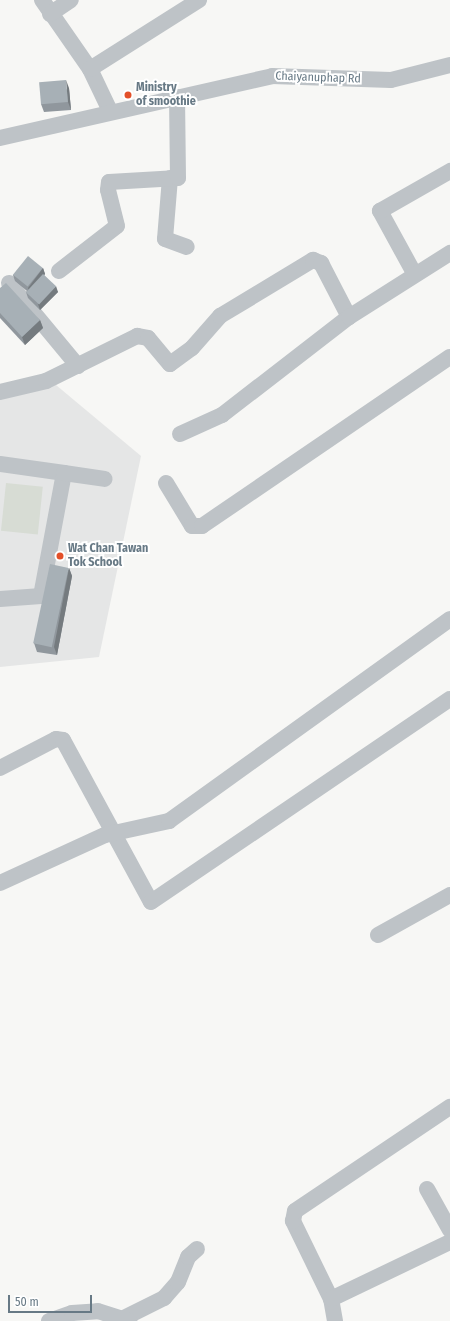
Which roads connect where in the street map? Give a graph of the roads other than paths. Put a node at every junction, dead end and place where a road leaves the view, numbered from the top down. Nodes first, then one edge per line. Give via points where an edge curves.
1 (42, 0) edge
2 (71, 0) edge
3 (199, 0) edge
4 (50, 14) junction
5 (450, 65) edge
6 (90, 69) junction
7 (177, 96) junction
8 (110, 112) junction
9 (0, 138) edge
10 (450, 171) edge
11 (170, 178) junction
12 (187, 247) dead end
13 (450, 253) edge
14 (60, 271) dead end
15 (414, 273) junction
16 (9, 283) dead end
17 (349, 317) junction
18 (450, 358) edge
19 (78, 366) junction
20 (0, 392) edge
21 (180, 434) dead end
22 (0, 464) edge
23 (64, 473) junction
24 (105, 479) dead end
25 (166, 483) dead end
26 (0, 598) edge
27 (450, 619) edge
28 (450, 699) edge
29 (0, 768) edge
30 (114, 833) junction
31 (0, 883) edge
32 (450, 895) edge
33 (378, 935) dead end
34 (450, 1107) edge
35 (427, 1189) dead end
36 (450, 1230) edge
37 (450, 1242) edge
38 (197, 1249) dead end
39 (331, 1299) junction
40 (126, 1319) edge
41 (49, 1321) edge
42 (336, 1321) edge

1 - 4 street
2 - 4 street
3 - 6 street
4 - 6 street
5 - 7 street, Chaiyanuphap Rd via 391,80 272,76
6 - 8 street
7 - 8 street, Chaiyanuphap Rd
7 - 11 street via 178,178
8 - 9 street, Chaiyanuphap Rd
10 - 15 street via 380,211
11 - 12 street via 165,239
11 - 14 street via 109,182 108,190 117,226
13 - 15 street
15 - 17 street
16 - 19 street
17 - 19 street via 322,263 312,260 220,316 192,348 170,364 148,338 137,336
17 - 21 street via 222,416
18 - 25 street via 202,526 192,526
19 - 20 street via 46,381
22 - 23 street
23 - 24 street
23 - 26 street via 41,596
27 - 30 street via 169,820
28 - 30 street via 152,902
29 - 30 street via 56,739 63,740
30 - 31 street
32 - 33 street
34 - 39 street via 295,1211 293,1221
35 - 36 street
37 - 39 street
38 - 40 street via 188,1257 178,1282 164,1298
39 - 42 street
40 - 41 street via 84,1312

